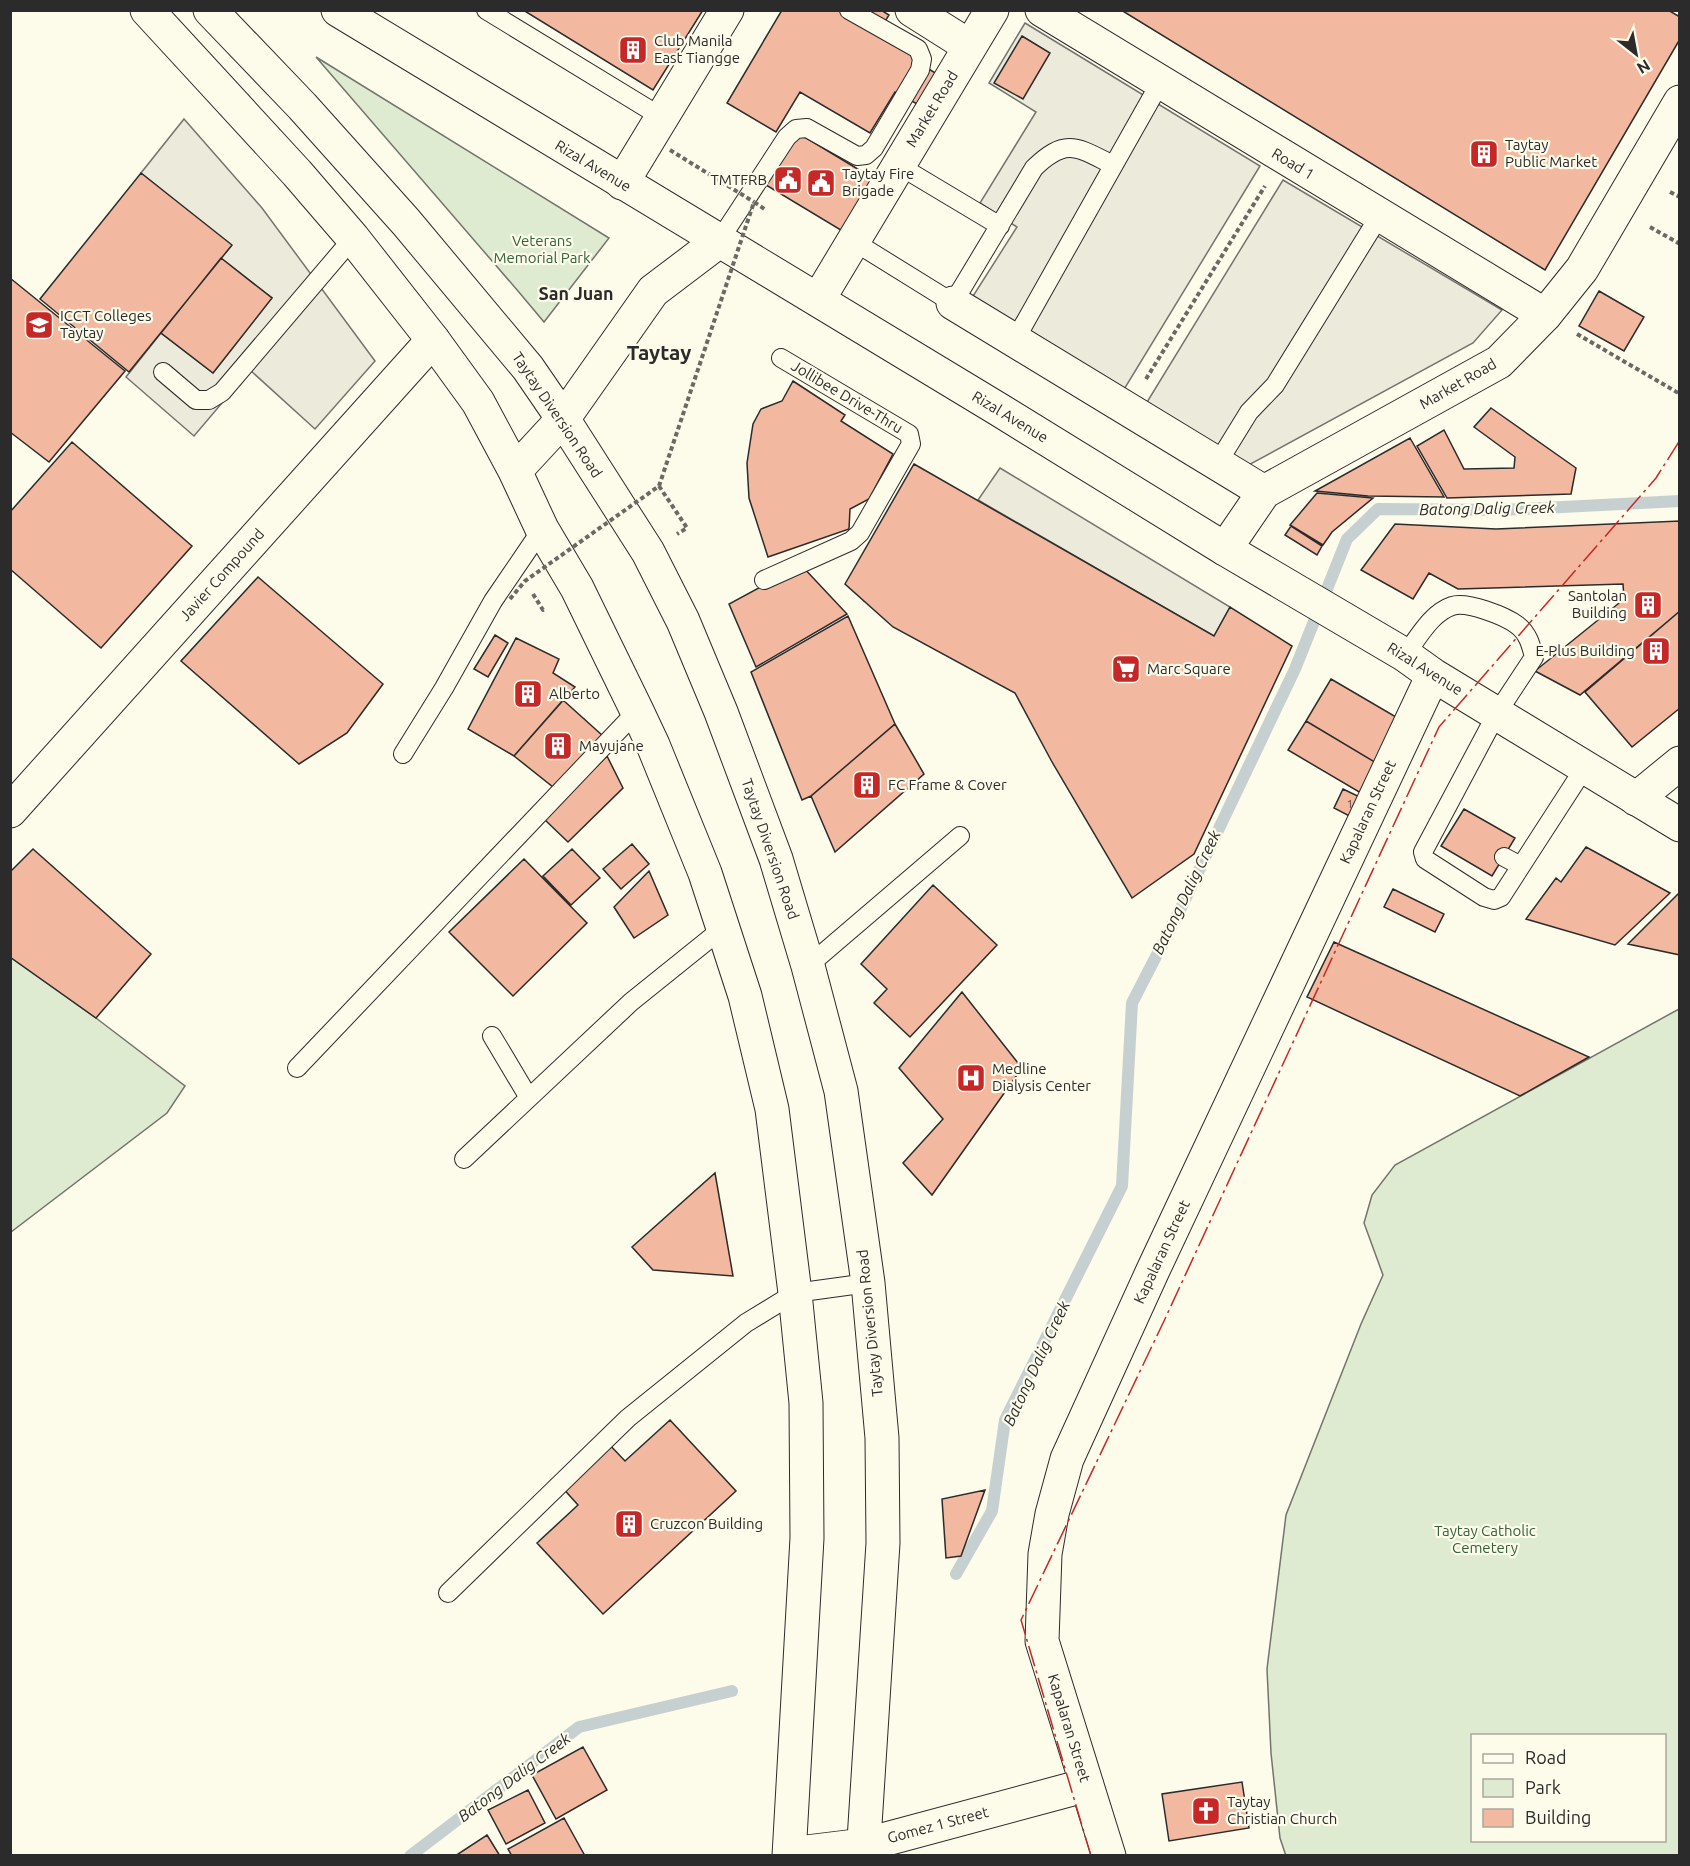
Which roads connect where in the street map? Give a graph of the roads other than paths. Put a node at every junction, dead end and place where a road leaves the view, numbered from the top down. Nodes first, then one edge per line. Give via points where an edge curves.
1 (147, 10) edge
2 (210, 10) edge
3 (338, 10) edge
4 (486, 10) edge
5 (728, 10) edge
6 (849, 10) edge
7 (912, 10) edge
8 (992, 10) edge
9 (1042, 10) edge
10 (969, 46) junction
11 (1160, 83) junction
12 (1680, 102) edge
13 (663, 118) junction
14 (334, 141) junction
15 (898, 165) junction
16 (1113, 165) junction
17 (297, 173) junction
18 (622, 183) junction
19 (1380, 215) junction
20 (1000, 226) junction
21 (353, 238) junction
22 (719, 241) junction
23 (853, 241) junction
24 (818, 300) junction
25 (953, 303) junction
26 (1545, 315) junction
27 (433, 340) junction
28 (1015, 340) junction
29 (781, 358) dead end
30 (163, 372) dead end
31 (562, 419) junction
32 (1217, 464) junction
33 (515, 471) junction
34 (1264, 492) junction
35 (542, 529) junction
36 (1225, 549) junction
37 (764, 580) dead end
38 (1404, 655) junction
39 (1433, 675) junction
40 (637, 711) junction
41 (1497, 713) junction
42 (403, 754) dead end
43 (1680, 763) edge
44 (1585, 767) junction
45 (1636, 799) junction
46 (10, 811) edge
47 (1680, 825) edge
48 (960, 836) dead end
49 (1504, 857) dead end
50 (1521, 866) junction
51 (723, 928) junction
52 (808, 966) junction
53 (492, 1036) dead end
54 (297, 1068) dead end
55 (529, 1098) junction
56 (464, 1159) dead end
57 (868, 1283) junction
58 (795, 1293) junction
59 (448, 1593) dead end
60 (1087, 1785) junction
61 (864, 1850) edge
62 (789, 1855) edge
63 (1109, 1856) edge

1 - 17 main road
2 - 14 main road, Taytay Diversion Road
3 - 18 main road, Rizal Avenue
4 - 13 lane
5 - 13 main road
6 - 22 lane via 918,49 922,59 920,70 866,155 858,156 807,128 796,129
7 - 10 main road
8 - 10 main road, Market Road
9 - 11 main road, Road 1
10 - 15 main road, Market Road
11 - 16 lane
11 - 19 main road, Road 1
12 - 26 main road, Market Road via 1581,269
13 - 18 main road
14 - 17 main road
14 - 31 main road, Taytay Diversion Road via 528,368
15 - 20 lane
15 - 23 main road, Market Road
16 - 20 lane via 1070,147 1049,154 1035,168
16 - 28 lane
17 - 21 main road
18 - 22 main road, Rizal Avenue
19 - 26 main road, Road 1
19 - 32 lane via 1275,385 1249,412
20 - 25 lane
21 - 27 main road
21 - 30 lane via 222,392 209,400 196,400
22 - 24 main road, Rizal Avenue
22 - 31 main road via 653,291
23 - 24 main road, Market Road
23 - 25 lane
24 - 36 main road, Rizal Avenue
25 - 28 main road
26 - 34 main road, Market Road via 1499,362
27 - 33 main road via 478,402
27 - 46 main road, Javier Compound
28 - 32 main road
29 - 37 lane, Jollibee Drive-Thru via 909,434 910,444 856,537
31 - 33 main road
31 - 52 main road, Taytay Diversion Road via 648,552 683,621 776,859
32 - 34 main road
33 - 35 main road
34 - 36 main road, Market Road
35 - 40 main road via 577,588
35 - 42 lane via 493,601
36 - 38 main road, Rizal Avenue
38 - 39 main road, Rizal Avenue
38 - 41 lane via 1436,615 1453,605 1473,605 1517,625 1530,640 1534,657
39 - 41 main road, Rizal Avenue
39 - 60 main road, Kapalaran Street via 1067,1459 1045,1554 1042,1641
40 - 51 main road via 705,873
40 - 54 lane
41 - 44 main road, Rizal Avenue
41 - 50 lane via 1445,826 1423,852 1425,859 1494,900 1501,897
43 - 45 main road
44 - 45 main road, Rizal Avenue
44 - 50 lane
45 - 47 main road, Rizal Avenue
48 - 52 lane
49 - 50 lane
51 - 55 lane via 631,1002
51 - 58 main road via 745,996 772,1109
52 - 57 main road, Taytay Diversion Road via 841,1091
53 - 55 lane
55 - 56 lane
57 - 58 lane
57 - 61 main road, Taytay Diversion Road via 882,1438 883,1543
58 - 59 lane via 746,1323 628,1418
58 - 62 main road via 806,1403 807,1538
60 - 61 main road, Gomez 1 Street
60 - 63 main road, Kapalaran Street
61 - 62 main road, Gomez 1 Street

